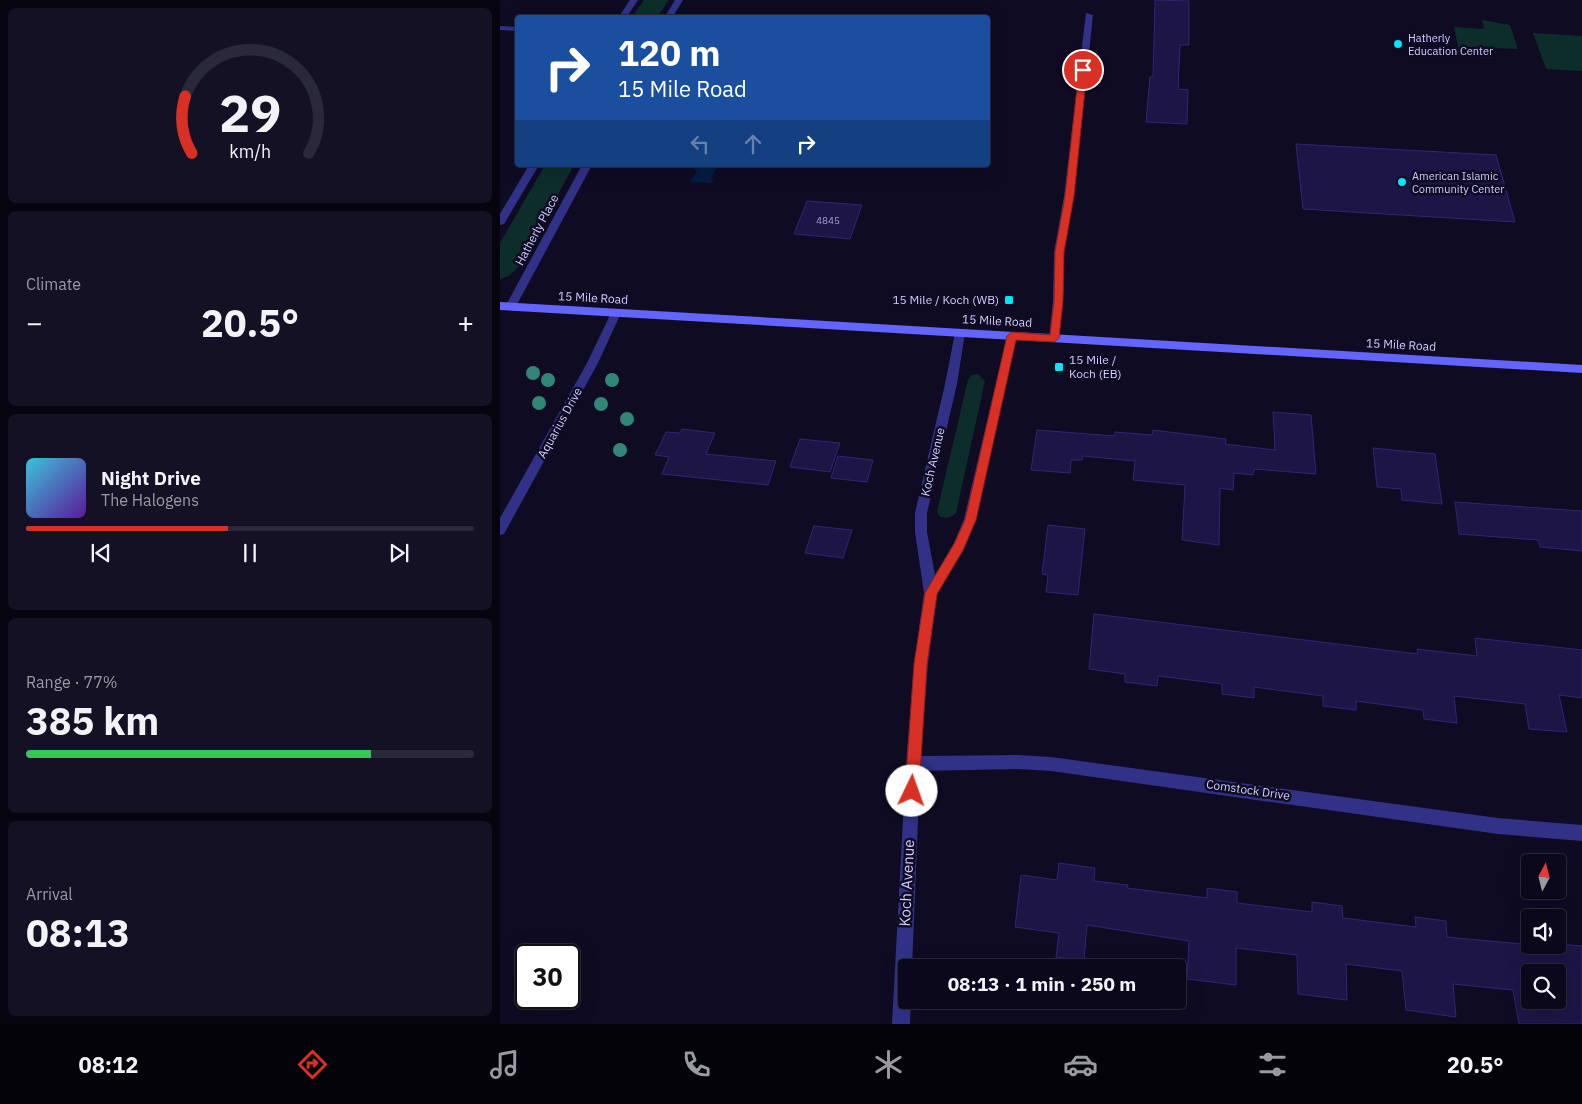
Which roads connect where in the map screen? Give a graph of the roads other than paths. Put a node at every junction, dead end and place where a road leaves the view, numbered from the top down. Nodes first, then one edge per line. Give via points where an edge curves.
1 (634, 0) edge
2 (679, 0) edge
3 (624, 15) edge
4 (670, 15) edge
5 (1089, 16) dead end
6 (500, 28) edge
7 (515, 29) edge
8 (533, 167) edge
9 (586, 167) edge
10 (500, 222) edge
11 (505, 307) edge
12 (616, 313) junction
13 (960, 333) junction
14 (1012, 336) junction
15 (1054, 338) junction
16 (1582, 369) edge
17 (500, 530) edge
18 (931, 593) junction
19 (913, 764) junction
20 (1582, 833) edge
21 (901, 1024) edge

1 - 3 street
2 - 4 street
5 - 15 street via 1069,196 1059,252
6 - 7 street
8 - 10 street
9 - 11 street, Hatherly Place
11 - 12 main road, 15 Mile Road
12 - 13 main road, 15 Mile Road
12 - 17 street, Aquarius Drive
13 - 14 main road, 15 Mile Road
13 - 18 street, Koch Avenue via 952,384 921,513
14 - 15 main road, 15 Mile Road
14 - 18 street, Koch Avenue via 970,520 959,546
15 - 16 main road, 15 Mile Road
18 - 19 street, Koch Avenue via 921,664
19 - 20 street, Comstock Drive via 1051,764 1498,826
19 - 21 street, Koch Avenue

